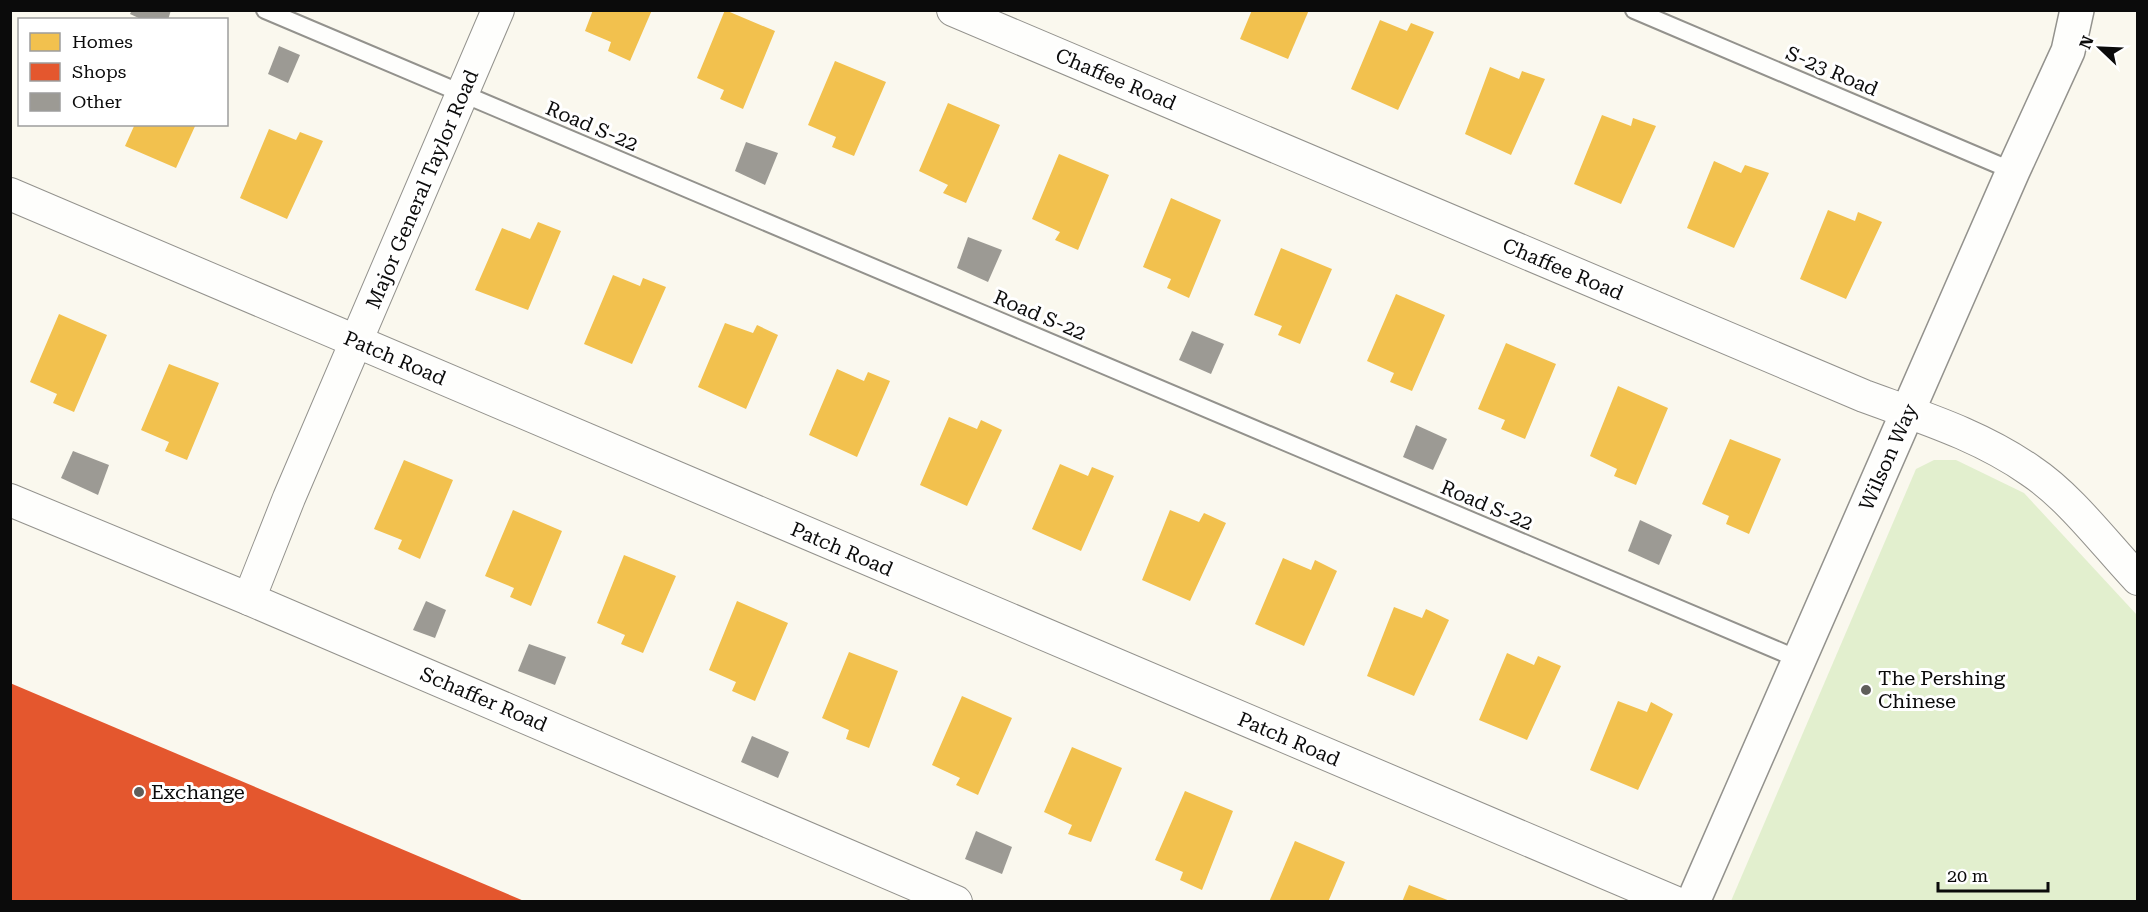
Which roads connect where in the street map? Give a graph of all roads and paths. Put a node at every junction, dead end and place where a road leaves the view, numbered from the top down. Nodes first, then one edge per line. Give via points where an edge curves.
1 (265, 10) edge
2 (498, 10) edge
3 (953, 10) edge
4 (1634, 10) edge
5 (2077, 10) edge
6 (463, 95) junction
7 (2013, 171) junction
8 (10, 194) edge
9 (356, 341) junction
10 (1908, 412) junction
11 (10, 500) edge
12 (2138, 579) edge
13 (249, 599) junction
14 (1798, 659) junction
15 (956, 902) edge
16 (1674, 902) edge
17 (1693, 902) edge

1 - 6 lane, Road S-22
2 - 6 street, Major General Taylor Road
3 - 10 street, Chaffee Road
4 - 7 lane, S-23 Road
5 - 7 street, Wilson Way via 2068,51
6 - 9 street, Major General Taylor Road
6 - 14 lane, Road S-22
7 - 10 street, Wilson Way
8 - 9 street, Patch Road
9 - 13 street, Major General Taylor Road
9 - 16 street, Patch Road
10 - 12 street, Chaffee Road via 1960,431 2032,471 2060,495
10 - 14 street, Wilson Way
11 - 13 street, Schaffer Road
13 - 15 street, Schaffer Road
14 - 17 street, Wilson Way

